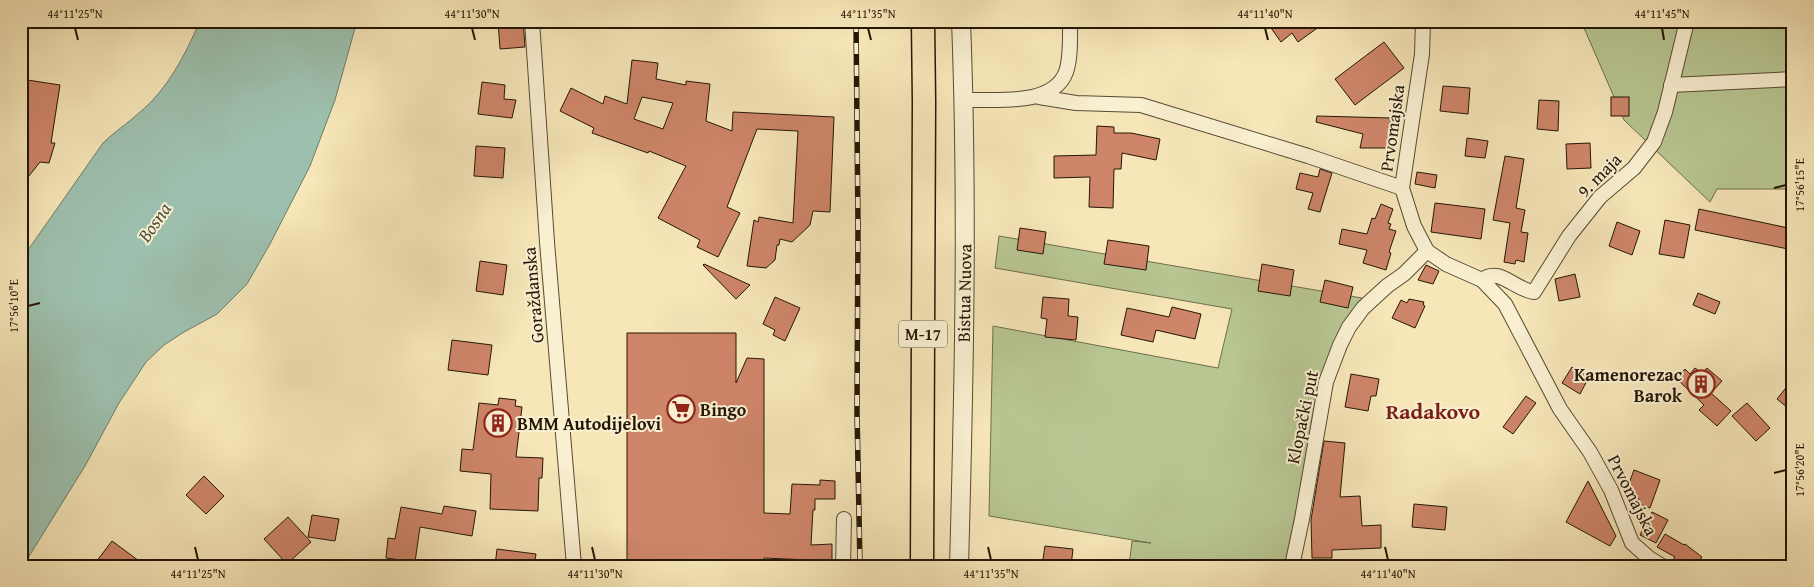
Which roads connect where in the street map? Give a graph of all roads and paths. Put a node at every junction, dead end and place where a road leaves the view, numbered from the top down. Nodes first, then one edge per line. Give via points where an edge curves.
1 (532, 21) edge
2 (924, 21) edge
3 (961, 21) edge
4 (1070, 21) edge
5 (1423, 21) edge
6 (1687, 21) edge
7 (1793, 79) edge
8 (1671, 85) junction
9 (1039, 97) junction
10 (964, 100) junction
11 (1402, 188) junction
12 (1427, 251) junction
13 (1482, 280) junction
14 (844, 519) dead end
15 (574, 566) edge
16 (843, 566) edge
17 (922, 566) edge
18 (959, 566) edge
19 (1292, 566) edge
20 (1662, 566) edge

1 - 15 street, Goraždanska
2 - 17 highway, M-17
3 - 10 street, Bistua Nuova
4 - 9 street via 1066,72 1056,88
5 - 11 street, Prvomajska via 1422,54
6 - 8 street, 9. maja
7 - 8 street
8 - 13 street, 9. maja via 1654,142 1634,168 1600,197 1569,236 1534,292 1525,291 1494,275
9 - 10 street
9 - 11 street via 1076,103 1141,105
10 - 18 street, Bistua Nuova
11 - 12 street, Prvomajska via 1414,226
12 - 13 street, Prvomajska via 1446,264
12 - 19 street, Klopački put via 1363,308 1348,327 1326,382
13 - 20 street, Prvomajska via 1504,304 1560,409 1590,452 1611,490 1632,543
14 - 16 street

